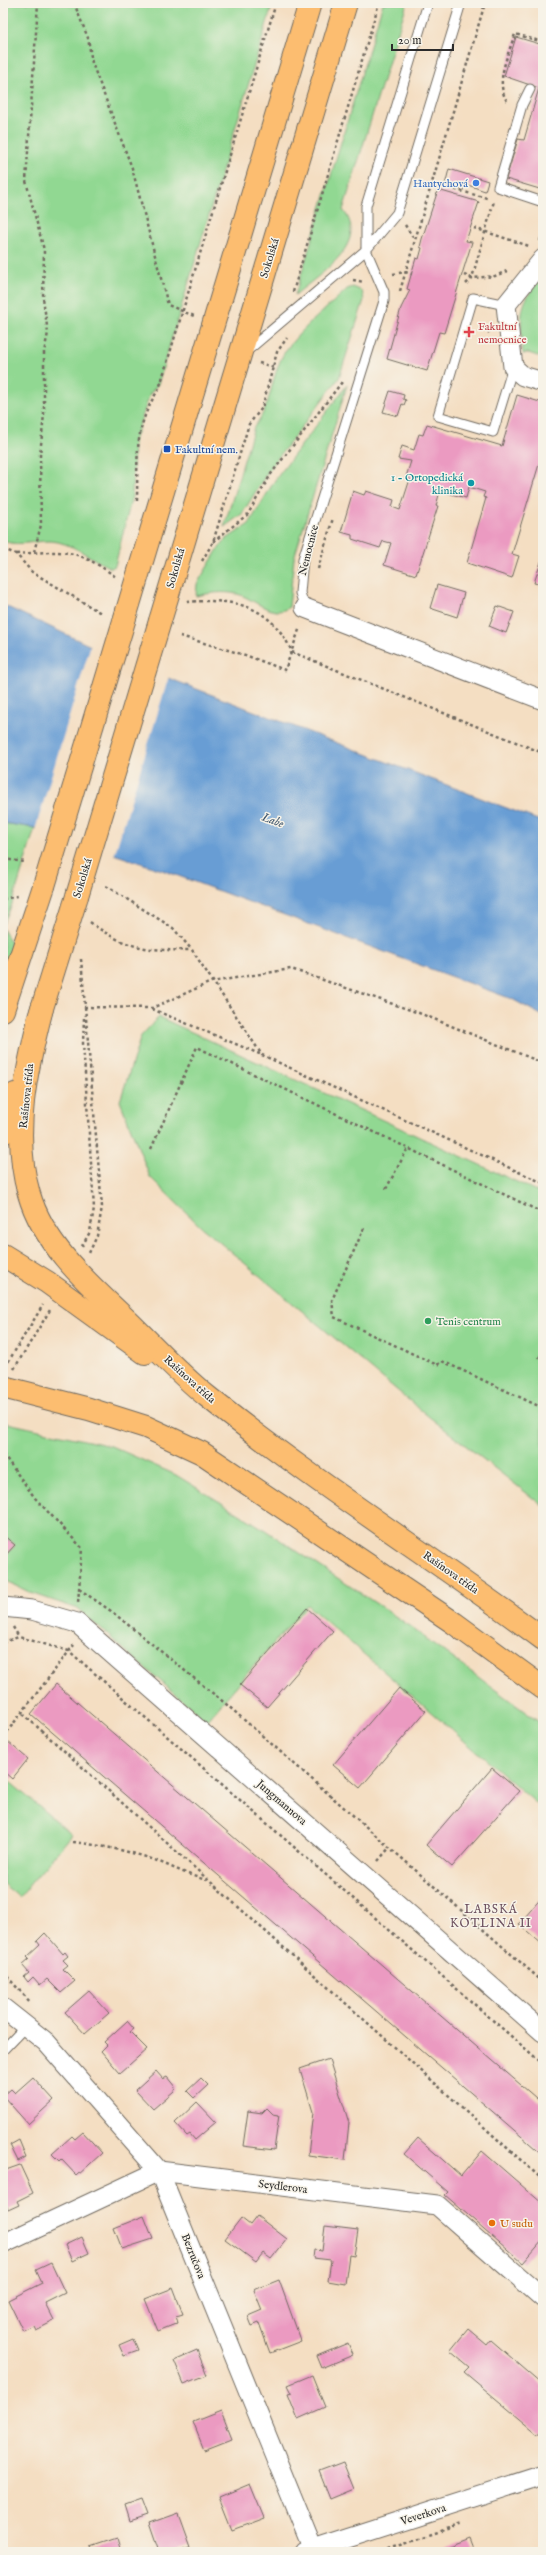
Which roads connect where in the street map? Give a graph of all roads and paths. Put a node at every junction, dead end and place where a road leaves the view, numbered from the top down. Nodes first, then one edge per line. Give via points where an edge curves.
1 (38, 3) edge
2 (74, 3) edge
3 (276, 3) edge
4 (310, 3) edge
5 (346, 3) edge
6 (428, 3) edge
7 (461, 3) edge
8 (543, 42) edge
9 (530, 89) dead end
10 (522, 105) junction
11 (498, 187) junction
12 (449, 188) dead end
13 (494, 200) junction
14 (543, 202) edge
15 (474, 228) dead end
16 (486, 231) junction
17 (366, 250) junction
18 (534, 252) edge
19 (510, 270) dead end
20 (412, 274) dead end
21 (464, 275) dead end
22 (379, 277) junction
23 (472, 278) junction
24 (348, 280) dead end
25 (462, 289) dead end
26 (506, 305) junction
27 (181, 312) junction
28 (240, 358) junction
29 (518, 372) junction
30 (342, 381) dead end
31 (543, 382) edge
32 (136, 502) dead end
33 (213, 542) dead end
34 (3, 549) edge
35 (34, 552) junction
36 (16, 554) junction
37 (120, 570) dead end
38 (185, 602) dead end
39 (305, 608) junction
40 (101, 613) dead end
41 (180, 636) dead end
42 (292, 652) junction
43 (543, 700) edge
44 (543, 753) edge
45 (3, 860) edge
46 (25, 862) dead end
47 (106, 886) dead end
48 (22, 890) dead end
49 (3, 899) edge
50 (86, 928) dead end
51 (192, 950) junction
52 (81, 958) dead end
53 (15, 980) junction
54 (211, 982) junction
55 (84, 1007) junction
56 (42, 1008) junction
57 (152, 1008) junction
58 (3, 1010) edge
59 (3, 1023) edge
60 (262, 1055) junction
61 (543, 1063) edge
62 (3, 1133) edge
63 (408, 1148) junction
64 (151, 1149) dead end
65 (543, 1183) edge
66 (386, 1189) dead end
67 (543, 1213) edge
68 (364, 1228) dead end
69 (80, 1248) dead end
70 (3, 1255) edge
71 (87, 1257) dead end
72 (44, 1304) dead end
73 (51, 1308) dead end
74 (543, 1351) edge
75 (539, 1358) dead end
76 (3, 1369) edge
77 (6, 1383) edge
78 (206, 1395) junction
79 (543, 1408) edge
80 (3, 1454) edge
81 (79, 1589) junction
82 (3, 1607) edge
83 (77, 1623) junction
84 (543, 1639) edge
85 (3, 1642) edge
86 (69, 1651) junction
87 (543, 1688) edge
88 (22, 1714) junction
89 (3, 1737) edge
90 (74, 1842) dead end
91 (208, 1880) junction
92 (3, 1972) edge
93 (543, 1982) edge
94 (35, 2007) dead end
95 (3, 2008) edge
96 (25, 2027) junction
97 (543, 2032) edge
98 (3, 2050) edge
99 (543, 2064) edge
100 (159, 2171) junction
101 (543, 2180) edge
102 (3, 2244) edge
103 (543, 2298) edge
104 (543, 2475) edge
105 (310, 2551) edge

1 - 35 path via 26,181 44,250 43,298 48,333 44,352 44,414 40,455 41,525
2 - 27 path via 88,38 92,63 132,168 168,305
3 - 27 path
4 - 53 main road, bridge
5 - 28 main road, Sokolská
6 - 17 lane via 366,206
7 - 17 lane via 397,213
8 - 10 path via 515,34 502,76 502,93 507,100
9 - 10 lane
10 - 11 lane
11 - 13 path
11 - 14 lane
12 - 13 path
13 - 16 path
15 - 16 path
16 - 18 path via 524,243
16 - 23 path
17 - 22 lane, Nemocnice
17 - 28 lane
18 - 26 street
19 - 23 path via 495,276
20 - 22 path via 405,272
21 - 23 path
22 - 24 path via 365,283
22 - 39 lane, Nemocnice via 384,301 303,559 300,593
23 - 25 path
26 - 29 street
26 - 29 lane via 473,298 438,416 493,432
27 - 32 path via 159,389 149,404 138,434
28 - 56 main road, Sokolská, bridge
29 - 31 street
30 - 33 path via 271,474 248,514
34 - 36 path
35 - 36 path
35 - 37 path via 80,554 117,578
36 - 40 path via 32,572
38 - 42 path via 229,601 258,611 273,622 285,636
39 - 42 path
39 - 43 street
41 - 42 path via 285,670
42 - 44 path
45 - 46 path
47 - 51 path via 173,928
48 - 49 path via 20,895
50 - 51 path via 88,921 108,936 133,947 155,951
51 - 54 path
52 - 55 path
53 - 58 main road
53 - 59 main road
54 - 57 path
54 - 60 path
54 - 61 path via 291,969 419,1013
55 - 57 path
55 - 69 path via 83,1043 94,1208 90,1232
55 - 71 path via 102,1207 97,1236
56 - 62 main road, Sokolská
56 - 78 main road, Rašínova třída via 25,1086 21,1133 25,1178 36,1213 57,1248 89,1285
57 - 60 path
60 - 65 path
63 - 64 path via 198,1047
63 - 66 path
63 - 67 path
68 - 79 path via 332,1300 334,1317 437,1365 442,1361
70 - 78 main road via 47,1282
72 - 76 path
73 - 77 path
74 - 75 path
77 - 87 main road via 31,1394 146,1427 202,1453 454,1622
78 - 84 main road, Rašínova třída via 267,1442
80 - 81 path via 35,1498 82,1548
81 - 83 path
81 - 93 path via 111,1611 226,1704
82 - 83 street, Jungmannova via 32,1610
83 - 97 street, Jungmannova
85 - 86 path via 19,1637
86 - 88 path
86 - 99 path
88 - 89 path
88 - 91 path
90 - 91 path via 111,1847 150,1859 189,1876
91 - 101 path
92 - 94 path
95 - 96 street, Bezručova
96 - 98 lane
96 - 100 street, Bezručova via 46,2042
100 - 102 street
100 - 103 street, Seydlerova via 437,2205
100 - 105 street, Bezručova
104 - 105 street, Veverkova

